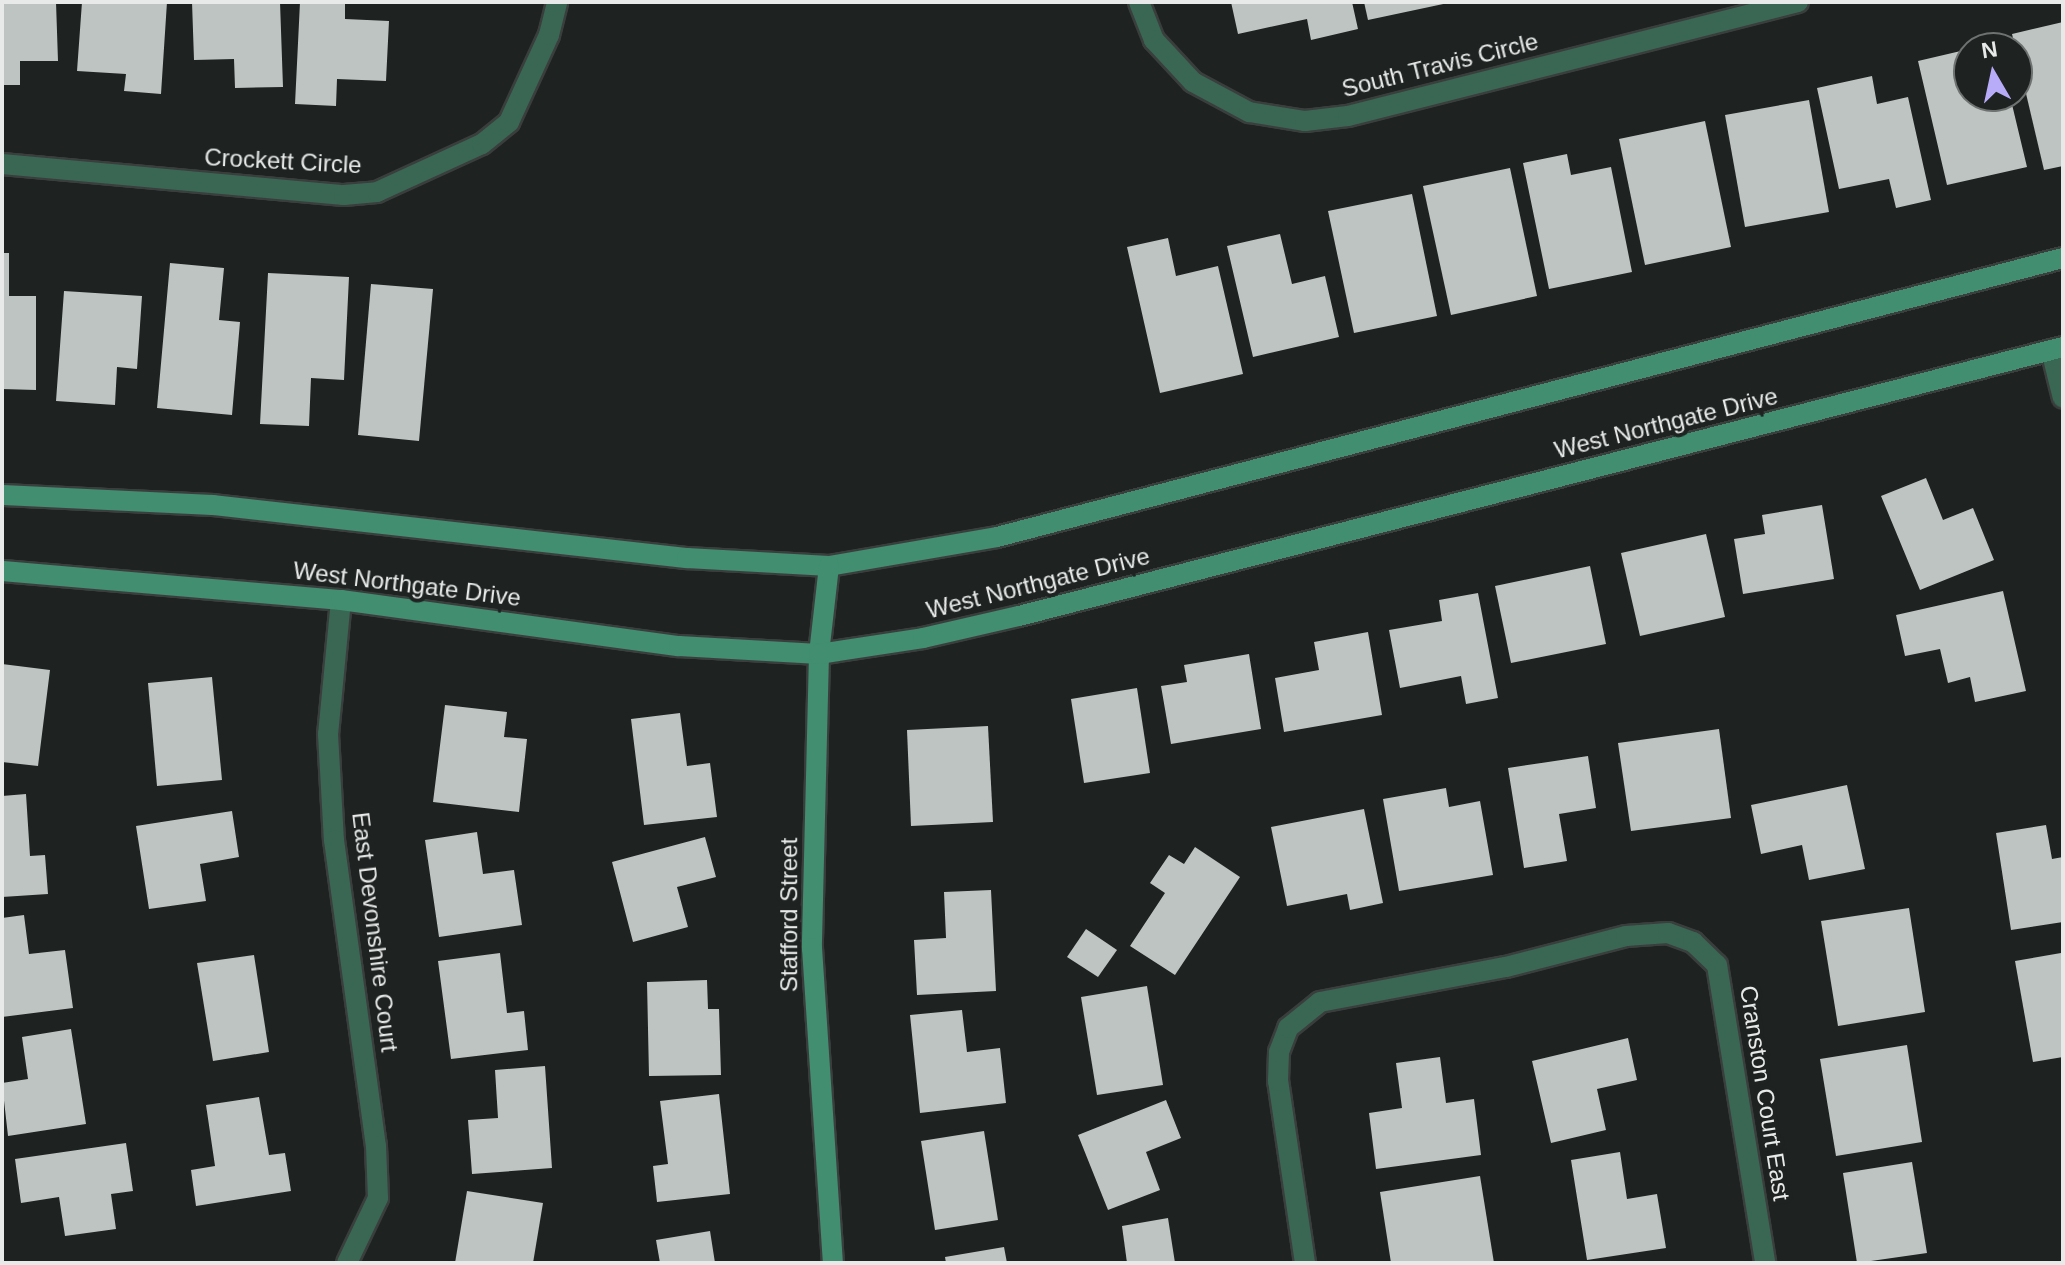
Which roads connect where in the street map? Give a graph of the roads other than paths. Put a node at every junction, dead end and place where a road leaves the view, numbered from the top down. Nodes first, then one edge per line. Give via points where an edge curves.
1 (557, 2) edge
2 (1139, 2) edge
3 (1798, 2) edge
4 (2, 164) edge
5 (2063, 258) edge
6 (2057, 349) edge
7 (2063, 398) edge
8 (2, 495) edge
9 (829, 566) junction
10 (2, 571) edge
11 (341, 600) junction
12 (819, 654) junction
13 (347, 1263) edge
14 (833, 1263) edge
15 (1305, 1263) edge
16 (1765, 1263) edge

1 - 4 street, Crockett Circle via 549,35 509,122 482,144 377,192 344,195
2 - 3 street, South Travis Circle via 1154,40 1193,82 1249,112 1305,121 1348,116
5 - 9 main road via 997,537
6 - 7 street
6 - 12 main road, West Northgate Drive via 1019,616
8 - 9 main road via 213,505 687,558
9 - 12 main road, Stafford Street
10 - 11 main road, West Northgate Drive
11 - 12 main road, West Northgate Drive via 679,646
11 - 13 street, East Devonshire Court via 328,734 334,840 376,1146 378,1198
12 - 14 main road, Stafford Street via 812,948
15 - 16 street, Cranston Court East via 1278,1081 1279,1052 1288,1028 1320,1002 1506,967 1626,936 1668,933 1693,942 1717,965

